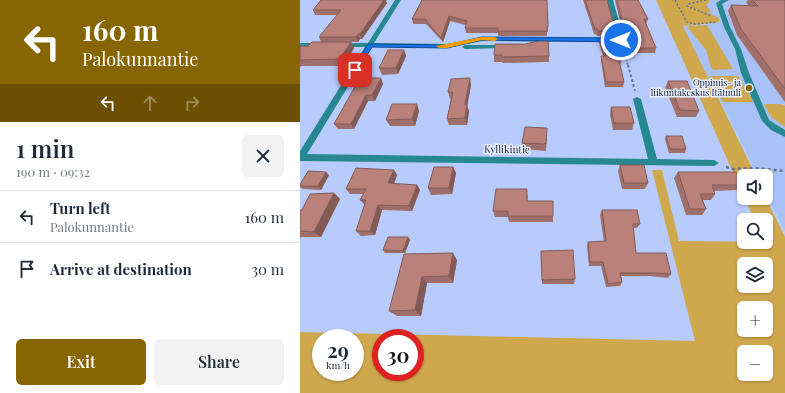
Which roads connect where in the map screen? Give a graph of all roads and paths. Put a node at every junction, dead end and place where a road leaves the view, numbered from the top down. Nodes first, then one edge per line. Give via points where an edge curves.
1 (398, 0) edge
2 (610, 0) edge
3 (675, 0) edge
4 (706, 0) edge
5 (726, 0) edge
6 (713, 17) dead end
7 (716, 19) dead end
8 (556, 39) junction
9 (621, 40) junction
10 (300, 45) edge
11 (370, 45) junction
12 (447, 46) junction
13 (518, 47) edge
14 (526, 47) edge
15 (637, 99) joint
16 (785, 134) edge
17 (300, 158) edge
18 (653, 162) junction
19 (714, 163) joint
20 (785, 171) edge

1 - 11 street
2 - 9 street
3 - 7 path via 687,22 714,22
4 - 6 path via 687,6
5 - 16 street via 719,3 766,121
8 - 9 street
8 - 12 street via 482,39
8 - 14 street
9 - 15 path
10 - 11 street
11 - 12 street
11 - 17 street
12 - 13 street
15 - 18 street
17 - 18 street, Kyllikintie
18 - 19 street, Kyllikintie
19 - 20 path via 734,169

